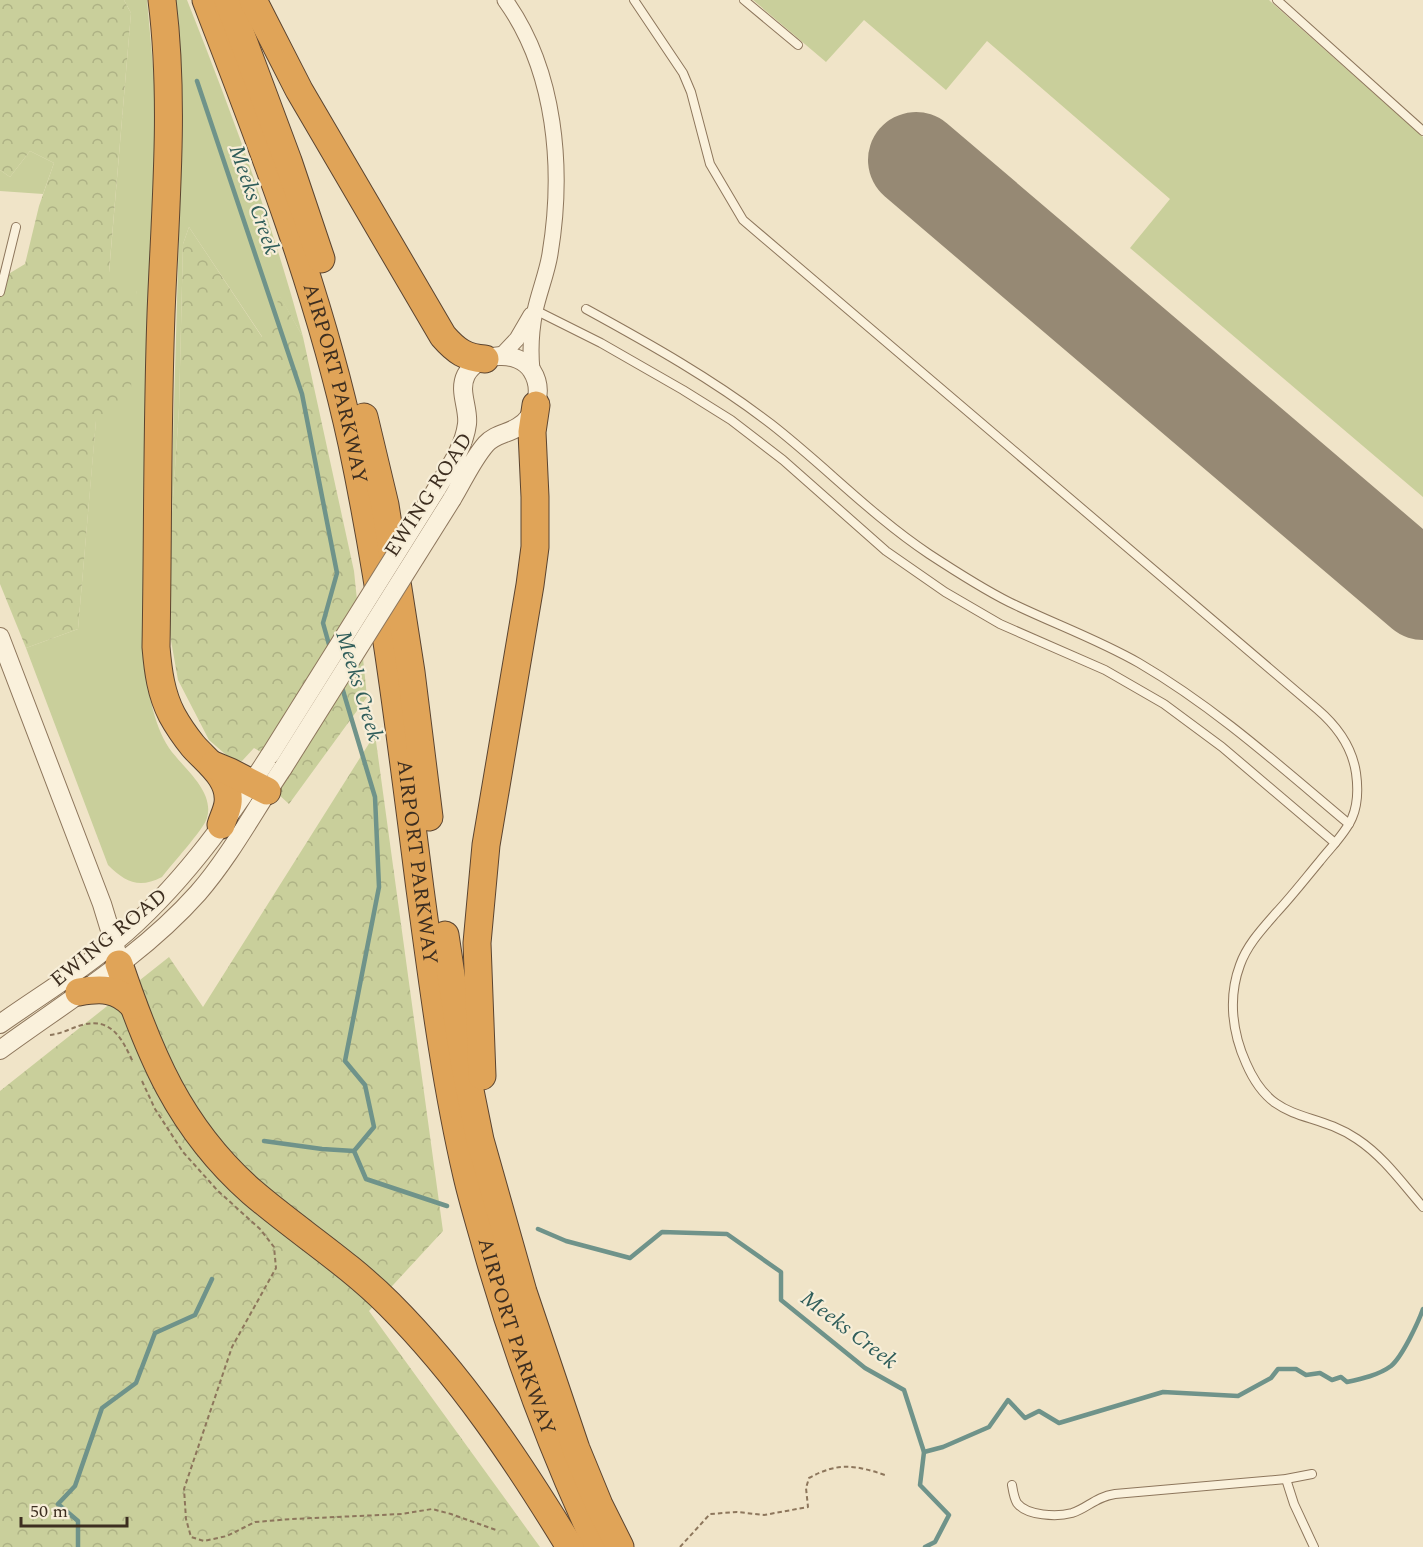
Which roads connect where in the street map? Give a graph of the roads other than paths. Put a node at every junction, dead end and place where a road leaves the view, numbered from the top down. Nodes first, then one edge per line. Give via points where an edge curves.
1 (162, 0) edge
2 (206, 0) edge
3 (228, 0) edge
4 (253, 0) edge
5 (505, 0) edge
6 (634, 0) edge
7 (744, 0) edge
8 (1276, 0) edge
9 (798, 45) dead end
10 (1423, 131) edge
11 (16, 227) dead end
12 (0, 292) edge
13 (586, 309) dead end
14 (535, 310) junction
15 (493, 357) junction
16 (532, 370) junction
17 (536, 405) junction
18 (0, 637) edge
19 (276, 761) junction
20 (213, 765) junction
21 (259, 787) junction
22 (1349, 824) junction
23 (221, 825) junction
24 (1335, 843) junction
25 (117, 953) junction
26 (80, 992) junction
27 (133, 1005) junction
28 (0, 1024) edge
29 (0, 1050) edge
30 (1423, 1207) edge
31 (506, 1231) junction
32 (1312, 1474) dead end
33 (1286, 1479) junction
34 (1012, 1485) dead end
35 (570, 1547) edge
36 (598, 1547) edge
37 (620, 1547) edge
38 (1314, 1547) edge

1 - 20 highway via 169,96 156,647 160,681 172,715 192,745
2 - 36 highway, AIRPORT PARKWAY via 303,261 351,442 392,680 438,1026 467,1177 536,1403
3 - 31 highway, AIRPORT PARKWAY via 318,251 382,494 411,672 464,1061 480,1140
4 - 15 highway via 304,100 443,336 467,357
5 - 14 street via 527,34 538,61 552,121 554,218 550,255
6 - 22 lane via 683,73 710,164 743,220 1326,716 1340,733 1355,764 1356,803
7 - 9 lane
8 - 10 lane
11 - 12 lane
13 - 22 lane via 674,359 755,412 876,515 950,568 1008,602 1122,653 1177,686 1238,730
14 - 15 street via 517,339
14 - 16 street via 530,345
14 - 24 lane via 731,420 783,460 886,551 945,592 1000,624 1105,670 1164,704 1222,747
15 - 16 street via 514,358
15 - 19 street, EWING ROAD, bridge via 471,367 465,377 465,435
16 - 17 street via 538,393
17 - 19 street, EWING ROAD, bridge via 524,423 491,439 484,447
17 - 31 highway via 532,432 535,547 486,845 477,943 481,1072
18 - 25 street
19 - 21 street, EWING ROAD
20 - 21 highway
20 - 23 highway via 228,796
21 - 23 street, EWING ROAD
21 - 25 street, EWING ROAD via 232,846 199,892 158,933
22 - 24 lane
23 - 25 street, EWING ROAD
24 - 30 lane via 1245,954 1234,987 1236,1035 1253,1077 1267,1097 1284,1109 1354,1137 1385,1162
25 - 26 street, EWING ROAD
25 - 27 highway
25 - 28 street, EWING ROAD
26 - 27 highway via 113,991
26 - 29 street, EWING ROAD
27 - 35 highway via 162,1078 202,1141 252,1193 365,1283 420,1335 508,1448
31 - 37 highway, AIRPORT PARKWAY via 576,1449
32 - 33 lane
33 - 34 lane via 1115,1494 1097,1498 1071,1513 1056,1515 1019,1505
33 - 38 lane

